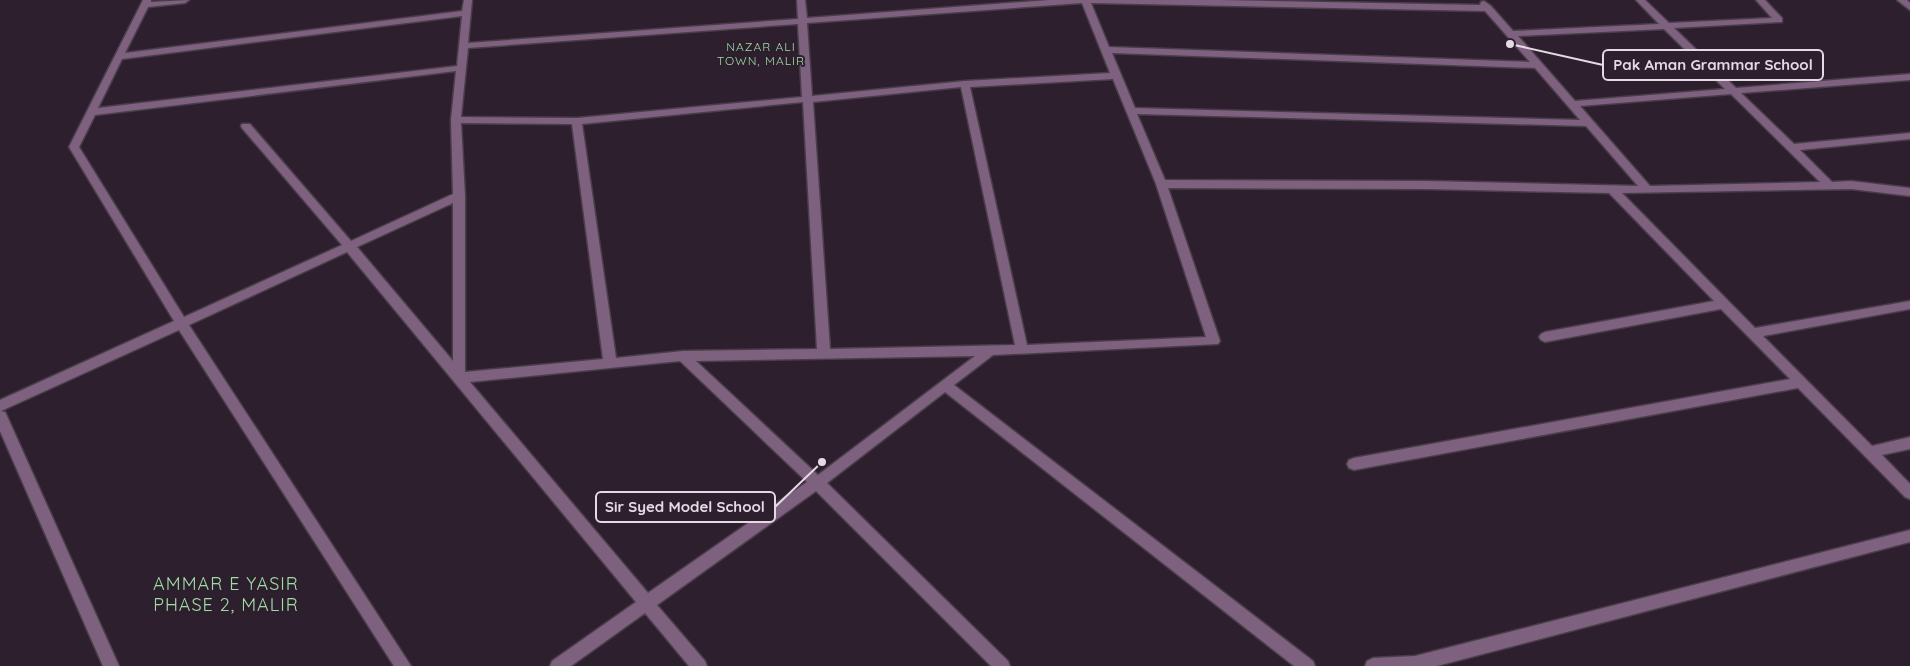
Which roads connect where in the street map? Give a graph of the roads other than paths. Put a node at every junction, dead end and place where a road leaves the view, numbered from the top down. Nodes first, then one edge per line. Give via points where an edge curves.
1 (185, 0) edge
2 (468, 0) edge
3 (801, 0) edge
4 (1085, 0) edge
5 (1481, 0) edge
6 (1640, 0) edge
7 (1760, 0) edge
8 (1901, 0) edge
9 (146, 2) edge
10 (1910, 7) edge
11 (1488, 8) junction
12 (466, 13) junction
13 (802, 22) junction
14 (1665, 25) junction
15 (1510, 34) junction
16 (464, 46) junction
17 (1105, 50) junction
18 (119, 57) junction
19 (1538, 65) junction
20 (461, 68) junction
21 (1116, 76) junction
22 (1910, 77) edge
23 (965, 84) junction
24 (1733, 92) junction
25 (808, 99) junction
26 (1571, 104) junction
27 (1130, 111) junction
28 (91, 112) junction
29 (456, 120) junction
30 (577, 121) junction
31 (1588, 123) junction
32 (246, 126) dead end
33 (1910, 136) edge
34 (1791, 148) junction
35 (1161, 184) junction
36 (1829, 185) junction
37 (1647, 189) junction
38 (1612, 190) junction
39 (1910, 192) edge
40 (459, 196) junction
41 (350, 246) junction
42 (1724, 304) junction
43 (1910, 305) edge
44 (181, 323) junction
45 (1753, 333) junction
46 (1545, 337) dead end
47 (990, 350) junction
48 (1022, 350) junction
49 (824, 354) junction
50 (682, 356) junction
51 (610, 363) junction
52 (459, 378) junction
53 (1801, 382) junction
54 (945, 385) junction
55 (0, 406) edge
56 (0, 416) edge
57 (1910, 444) edge
58 (1870, 452) junction
59 (1354, 464) dead end
60 (817, 484) junction
61 (1910, 493) edge
62 (1910, 536) edge
63 (646, 604) junction
64 (111, 666) edge
65 (403, 666) edge
66 (558, 666) edge
67 (699, 666) edge
68 (1002, 666) edge
69 (1307, 666) edge
70 (1373, 666) edge

1 - 9 street
2 - 12 street
3 - 13 street
4 - 11 street
4 - 13 street
4 - 17 street
5 - 11 street
6 - 14 street
7 - 14 street via 1779,20
8 - 10 street
9 - 18 street
11 - 15 street
12 - 16 street
12 - 18 street
13 - 16 street
13 - 25 street
14 - 15 street
14 - 24 street
15 - 19 street
16 - 20 street
17 - 19 street
17 - 21 street
18 - 28 street
19 - 26 street
20 - 28 street
20 - 29 street
21 - 23 street
21 - 27 street
22 - 24 street
23 - 25 street
23 - 48 street
24 - 26 street
24 - 34 street
25 - 30 street
25 - 49 street
26 - 31 street
27 - 31 street
27 - 35 street
28 - 44 street via 74,147
29 - 30 street
29 - 40 street
30 - 51 street
31 - 37 street
32 - 41 street
33 - 34 street
34 - 36 street
35 - 38 street via 1427,185
35 - 48 street via 1214,341
36 - 37 street
36 - 39 street
37 - 38 street
38 - 42 street
40 - 41 street
40 - 52 street
41 - 44 street
41 - 52 street
42 - 45 street
42 - 46 street
43 - 45 street
44 - 55 street
44 - 65 street
45 - 53 street
47 - 48 street
47 - 49 street
47 - 54 street
49 - 50 street
50 - 51 street
50 - 60 street
51 - 52 street
52 - 63 street
53 - 58 street
53 - 59 street
54 - 60 street
54 - 69 street
56 - 64 street
57 - 58 street
58 - 61 street
60 - 63 street
60 - 68 street
62 - 70 street via 1415,664
63 - 66 street
63 - 67 street

